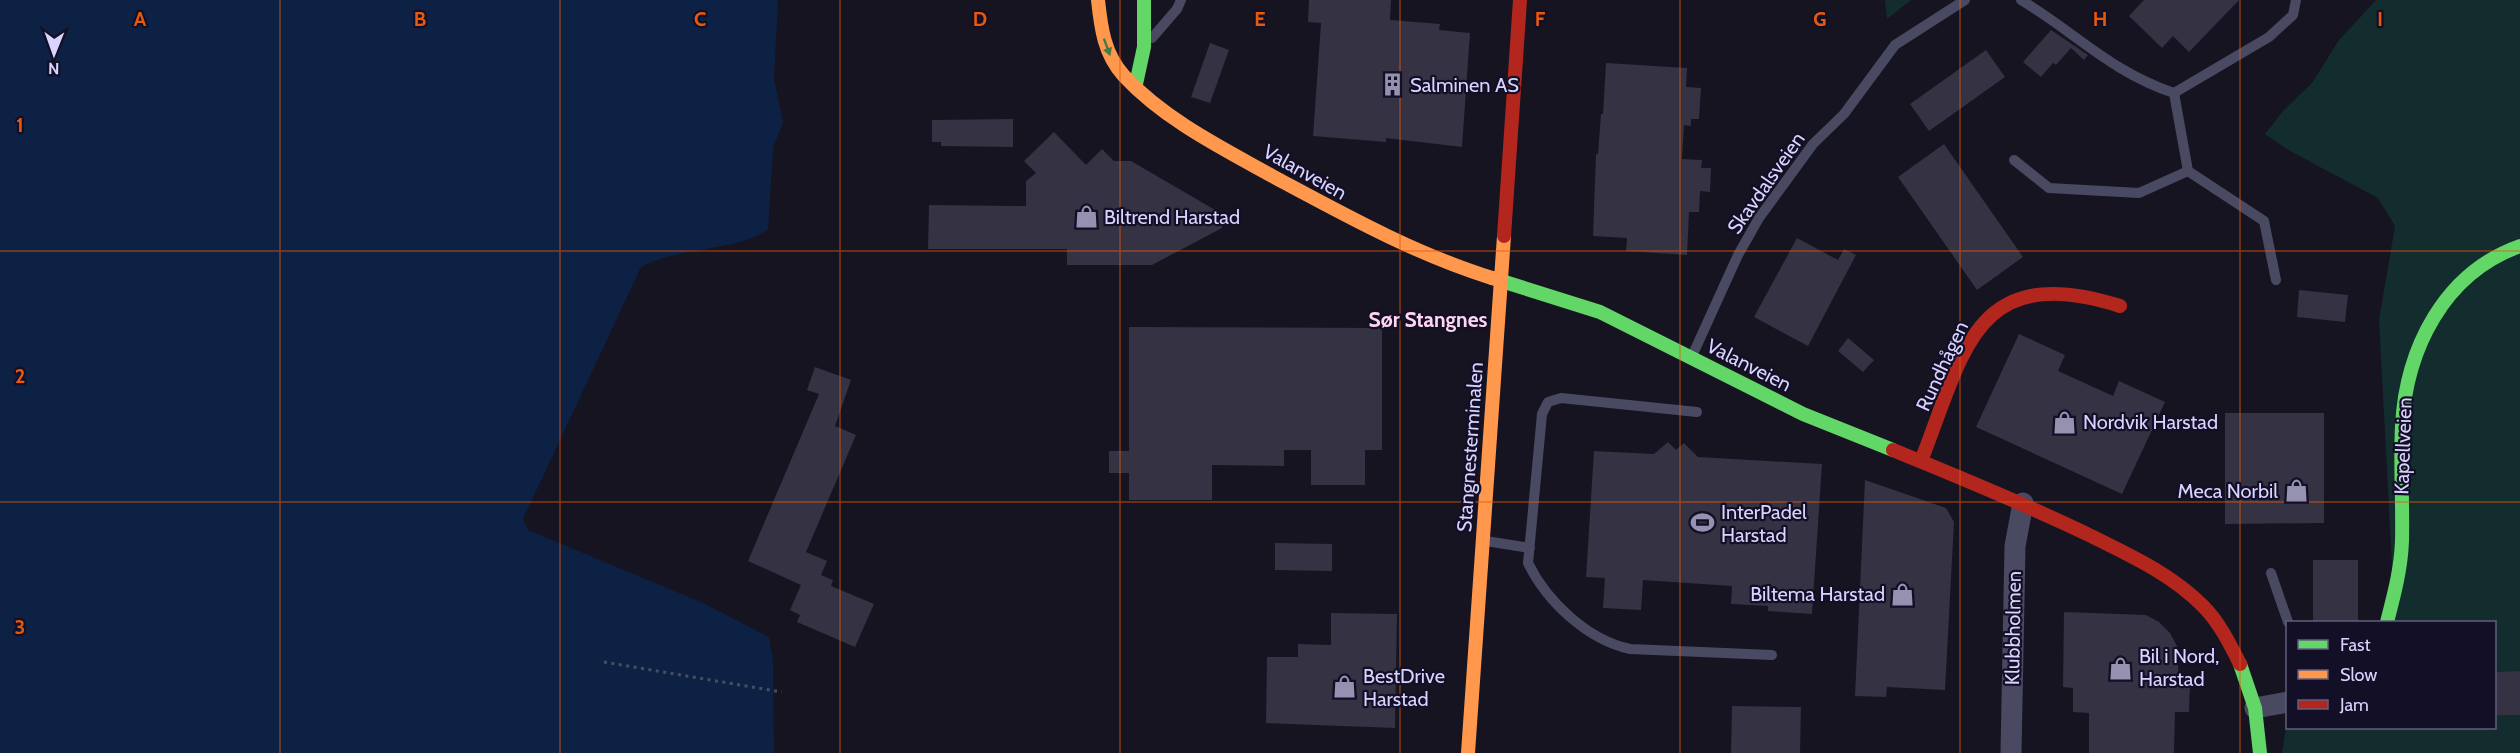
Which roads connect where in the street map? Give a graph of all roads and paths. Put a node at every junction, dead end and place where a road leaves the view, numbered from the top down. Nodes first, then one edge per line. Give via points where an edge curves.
1 (1098, 0) edge
2 (1144, 0) edge
3 (1181, 0) edge
4 (1520, 0) edge
5 (1965, 0) edge
6 (2021, 0) edge
7 (2296, 0) edge
8 (1144, 48) junction
9 (1136, 84) junction
10 (2174, 93) junction
11 (2014, 160) dead end
12 (2188, 171) junction
13 (2520, 246) edge
14 (2276, 280) dead end
15 (1503, 281) junction
16 (2120, 306) dead end
17 (1692, 357) junction
18 (1697, 412) dead end
19 (1921, 461) junction
20 (2023, 503) junction
21 (1483, 541) junction
22 (1530, 548) junction
23 (2271, 573) dead end
24 (2288, 621) edge
25 (2387, 621) edge
26 (1772, 656) dead end
27 (604, 662) dead end
28 (782, 692) dead end
29 (2286, 702) edge
30 (2255, 708) junction
31 (1468, 753) edge
32 (2011, 753) edge
33 (2260, 753) edge

1 -> 9 main road, Valanveien via 1101,31 1109,55 1123,75
2 - 8 main road
3 - 8 lane
4 - 15 main road, Stangnesterminalen
5 - 17 lane, Skavdalsveien via 1894,45 1844,114 1813,144 1759,218
6 - 10 lane via 2096,55 2145,84
7 - 10 lane via 2293,15 2269,37
8 - 9 main road
9 - 15 main road, Valanveien via 1172,117 1344,215 1421,252
10 - 12 lane
11 - 12 lane via 2049,188 2139,193
12 - 14 lane via 2264,221
13 - 25 main road, Kapellveien via 2499,253 2472,270 2448,295 2424,330 2412,363 2404,389 2401,423 2398,582
15 - 17 main road, Valanveien via 1600,312
15 - 21 main road, Stangnesterminalen
16 - 19 main road, Rundhågen via 2093,297 2043,294 2024,296 1989,315 1973,337 1955,375
17 - 19 main road, Valanveien via 1803,414
18 - 22 lane via 1561,398 1548,402 1542,414
19 - 20 main road, Valanveien
20 - 30 main road, Valanveien via 2139,559 2205,608 2242,668
20 - 32 street, Klubbholmen via 2015,546
21 - 22 lane
21 - 31 main road, Stangnesterminalen
22 - 26 lane via 1528,564 1539,585 1609,645
23 - 24 lane
27 - 28 path
29 - 30 street
30 - 33 main road, Valanveien

